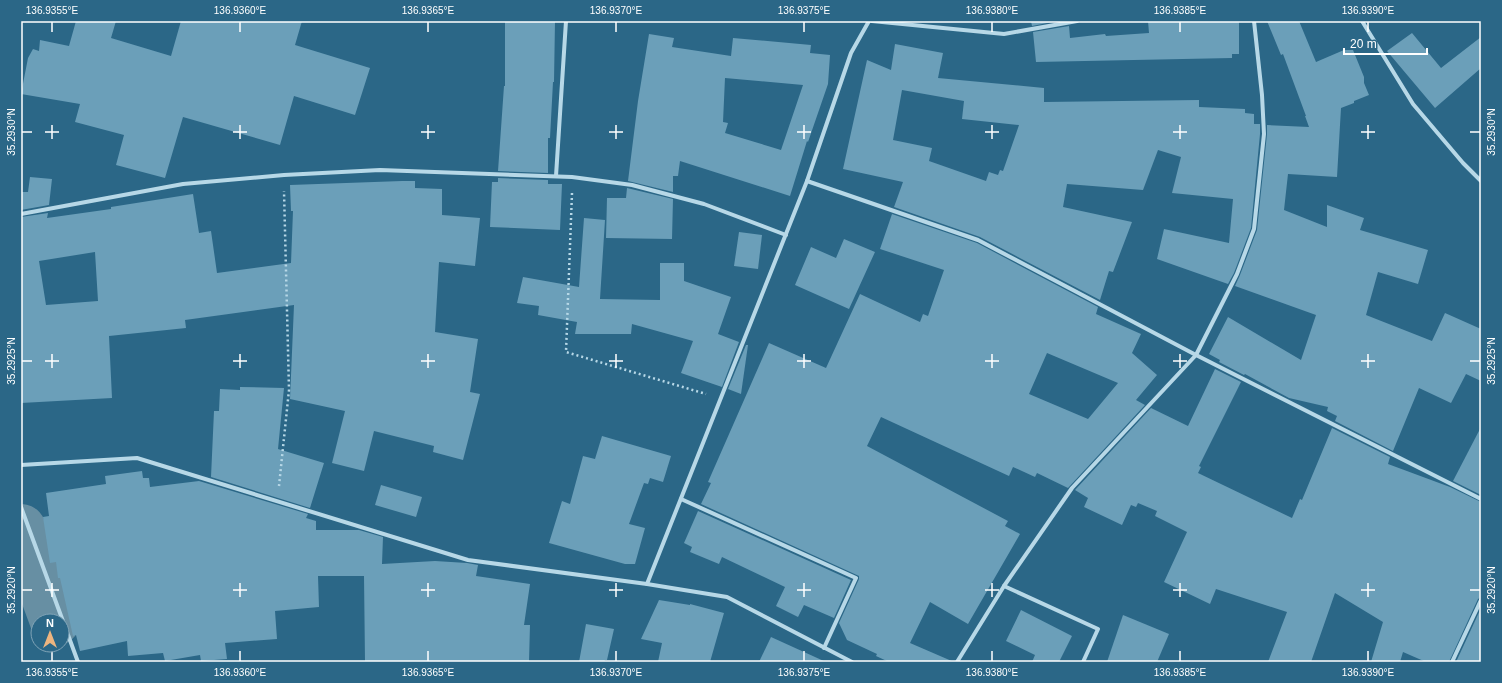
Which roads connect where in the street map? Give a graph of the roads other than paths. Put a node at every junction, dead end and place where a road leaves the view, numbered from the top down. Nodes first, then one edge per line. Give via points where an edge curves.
1 (566, 21) edge
2 (869, 21) edge
3 (872, 21) edge
4 (1077, 21) edge
5 (1254, 21) edge
6 (1362, 21) edge
7 (556, 176) junction
8 (807, 181) junction
9 (1481, 181) edge
10 (21, 214) edge
11 (786, 235) junction
12 (1196, 356) junction
13 (21, 465) edge
14 (682, 498) junction
15 (1481, 499) edge
16 (21, 507) edge
17 (647, 584) junction
18 (1004, 586) junction
19 (1481, 600) edge
20 (824, 648) junction
21 (78, 662) edge
22 (852, 662) edge
23 (957, 662) edge
24 (1083, 662) edge
25 (1452, 662) edge

1 - 7 street
2 - 8 street via 851,53
3 - 4 street via 1004,34
5 - 12 street via 1264,134 1254,229 1237,274
6 - 9 street via 1414,104
7 - 10 street via 380,170 284,175 183,184
7 - 11 street via 632,185 704,204
8 - 11 street
8 - 12 street via 978,240
11 - 14 street
12 - 15 street
12 - 18 street via 1072,488
13 - 17 street via 138,458 468,560
14 - 17 street
14 - 20 street via 856,578
16 - 21 street
17 - 20 street via 727,597
18 - 23 street
18 - 24 street via 1098,629
19 - 25 street
20 - 22 street

